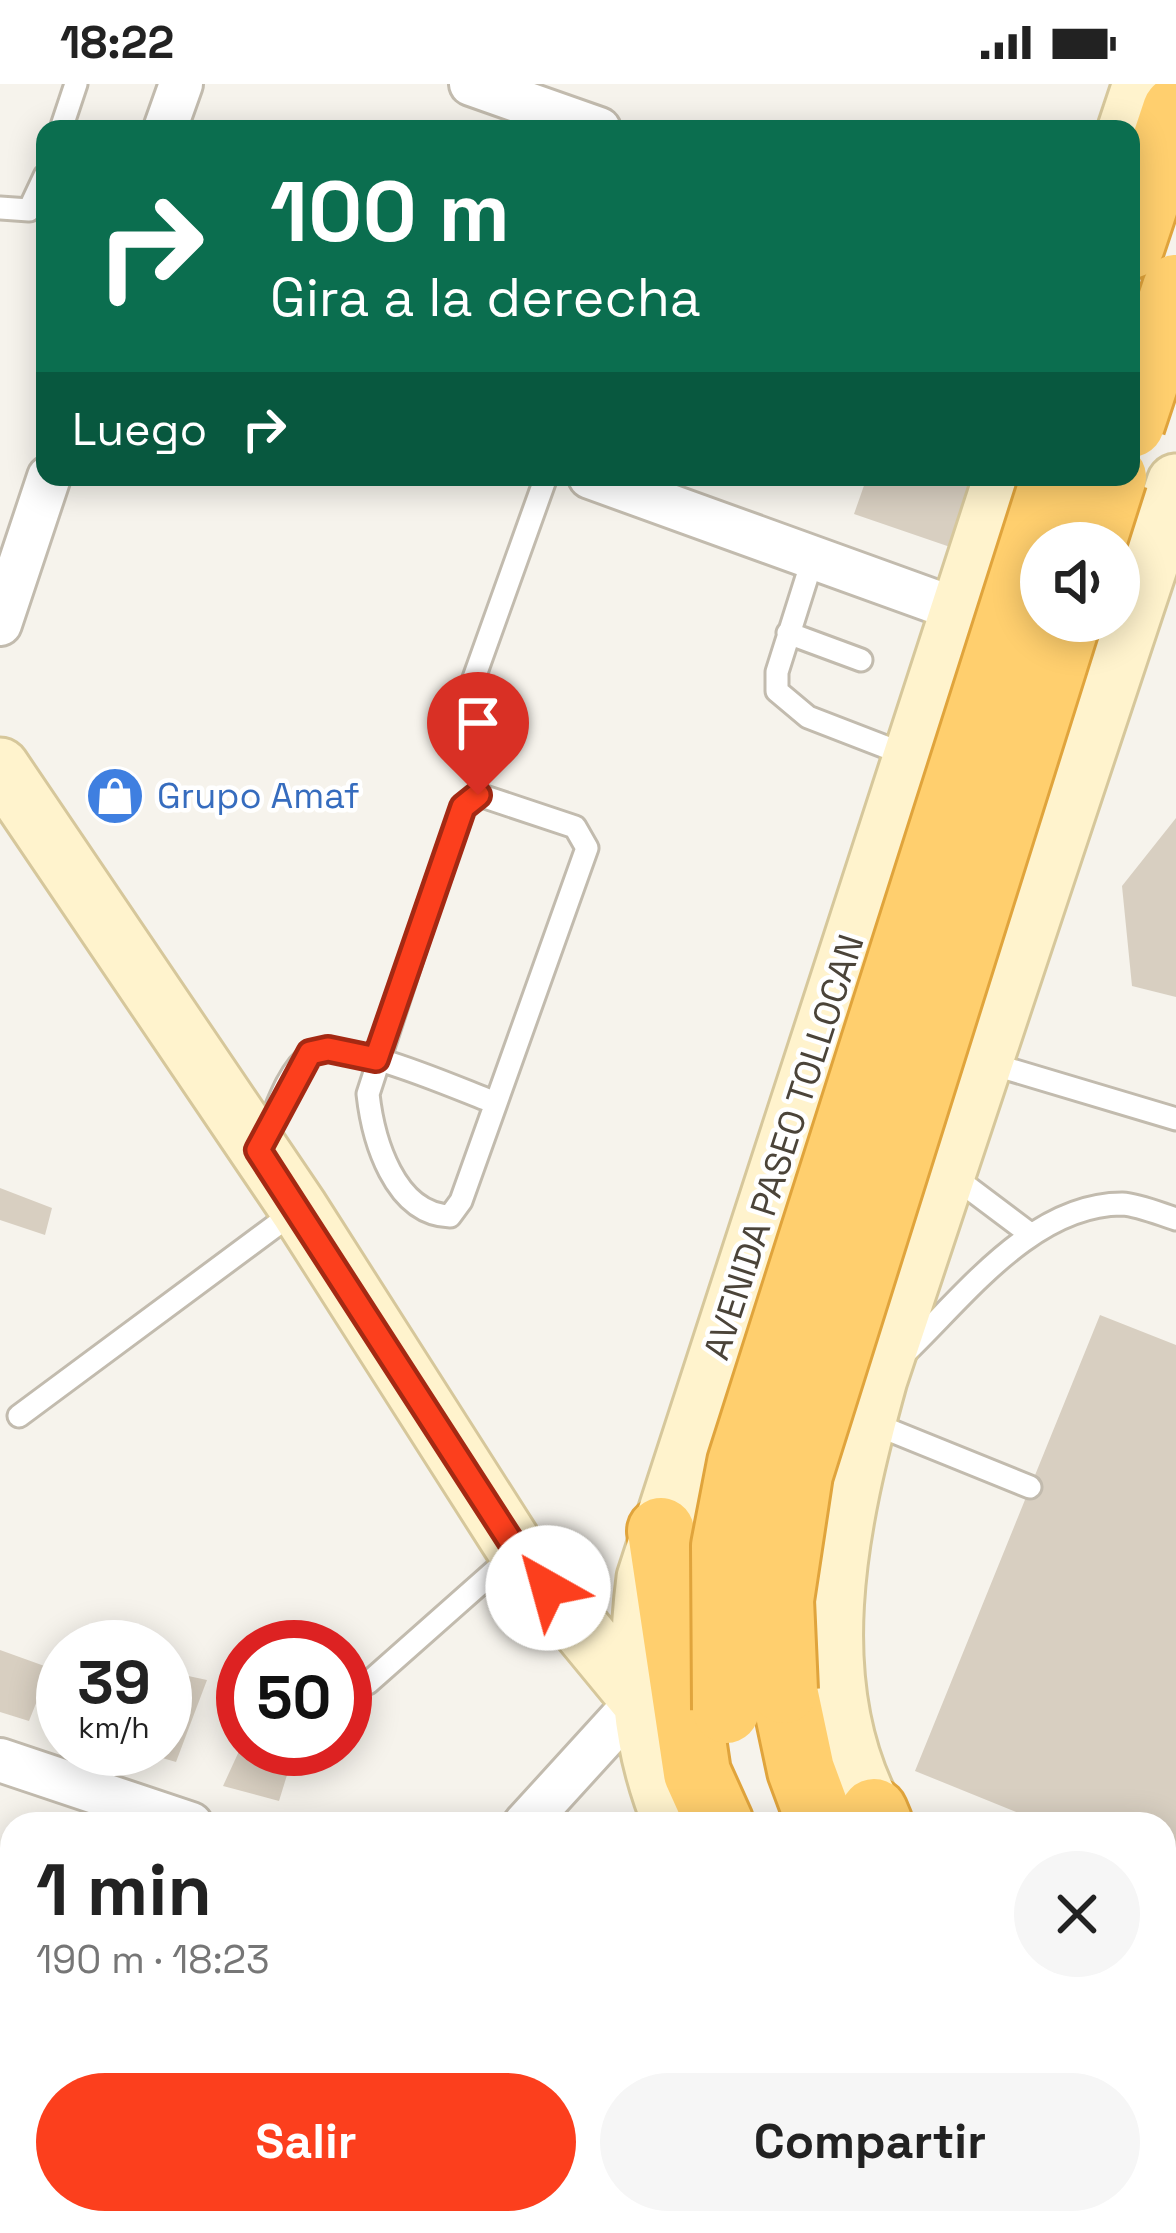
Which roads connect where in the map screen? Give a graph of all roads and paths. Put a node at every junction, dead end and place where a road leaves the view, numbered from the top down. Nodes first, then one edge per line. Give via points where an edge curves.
1 (76, 84) edge
2 (181, 84) edge
3 (471, 84) edge
4 (64, 120) edge
5 (169, 120) edge
6 (573, 120) edge
7 (36, 195) edge
8 (0, 208) edge
9 (1140, 288) edge
10 (1176, 288) edge
11 (1176, 304) edge
12 (1140, 397) edge
13 (1140, 451) edge
14 (1162, 485) edge
15 (46, 486) edge
16 (542, 486) edge
17 (615, 486) edge
18 (1000, 486) edge
19 (1052, 486) edge
20 (1117, 522) edge
21 (813, 558) junction
22 (1140, 562) edge
23 (1020, 572) edge
24 (958, 610) junction
25 (0, 624) edge
26 (788, 633) junction
27 (1060, 642) edge
28 (1117, 642) edge
29 (861, 660) dead end
30 (475, 678) dead end
31 (910, 756) junction
32 (0, 767) edge
33 (859, 911) junction
34 (1006, 999) junction
35 (376, 1059) junction
36 (985, 1062) junction
37 (496, 1103) junction
38 (1176, 1119) edge
39 (258, 1150) junction
40 (948, 1172) junction
41 (298, 1209) junction
42 (1176, 1218) edge
43 (1030, 1234) junction
44 (872, 1400) junction
45 (19, 1416) dead end
46 (1030, 1487) dead end
47 (661, 1531) junction
48 (517, 1551) junction
49 (372, 1679) edge
50 (639, 1700) junction
51 (755, 1700) junction
52 (0, 1760) edge
53 (154, 1812) edge
54 (536, 1812) edge
55 (668, 1812) edge
56 (715, 1812) edge
57 (759, 1812) edge
58 (853, 1812) edge
59 (862, 1812) edge

1 - 4 lane
2 - 5 street
3 - 6 street
7 - 8 lane via 29,210
9 - 11 main road
10 - 12 highway, bridge
13 - 14 main road
14 - 20 highway, bridge
14 - 22 main road, AVENIDA PASEO TOLLOCAN
15 - 25 street
16 - 30 lane
17 - 21 street
18 - 24 main road, AVENIDA PASEO TOLLOCAN
19 - 51 highway, AVENIDA PASEO TOLLOCAN, bridge via 741,1463 725,1546
21 - 24 street
21 - 26 lane
23 - 24 main road via 1004,575
24 - 31 main road, AVENIDA PASEO TOLLOCAN
26 - 29 lane
26 - 31 lane via 777,691 788,705
27 - 51 highway, AVENIDA PASEO TOLLOCAN, bridge via 799,1474
28 - 34 main road, AVENIDA PASEO TOLLOCAN
31 - 33 main road, AVENIDA PASEO TOLLOCAN
32 - 39 main road
33 - 34 main road via 870,957 901,993 944,1012 992,1009
33 - 47 main road, AVENIDA PASEO TOLLOCAN
34 - 36 main road, AVENIDA PASEO TOLLOCAN
35 - 37 lane
35 - 37 lane via 368,1094 375,1134 399,1186 440,1216 457,1211
35 - 37 lane via 463,807 478,795 574,827 587,848 583,865
35 - 39 lane via 310,1053
36 - 38 lane
36 - 40 main road, AVENIDA PASEO TOLLOCAN
39 - 41 main road
40 - 43 lane
40 - 44 main road, AVENIDA PASEO TOLLOCAN
41 - 45 lane
41 - 48 main road
42 - 43 lane via 1123,1204
43 - 44 lane
44 - 46 lane
44 - 59 main road, AVENIDA PASEO TOLLOCAN via 842,1534 833,1646
47 - 50 main road, AVENIDA PASEO TOLLOCAN via 644,1596
47 - 56 highway via 697,1773
48 - 49 lane
48 - 50 main road
50 - 54 street
50 - 55 main road, AVENIDA PASEO TOLLOCAN
51 - 57 highway, AVENIDA PASEO TOLLOCAN
51 - 58 highway, AVENIDA PASEO TOLLOCAN via 801,1770
52 - 53 street

